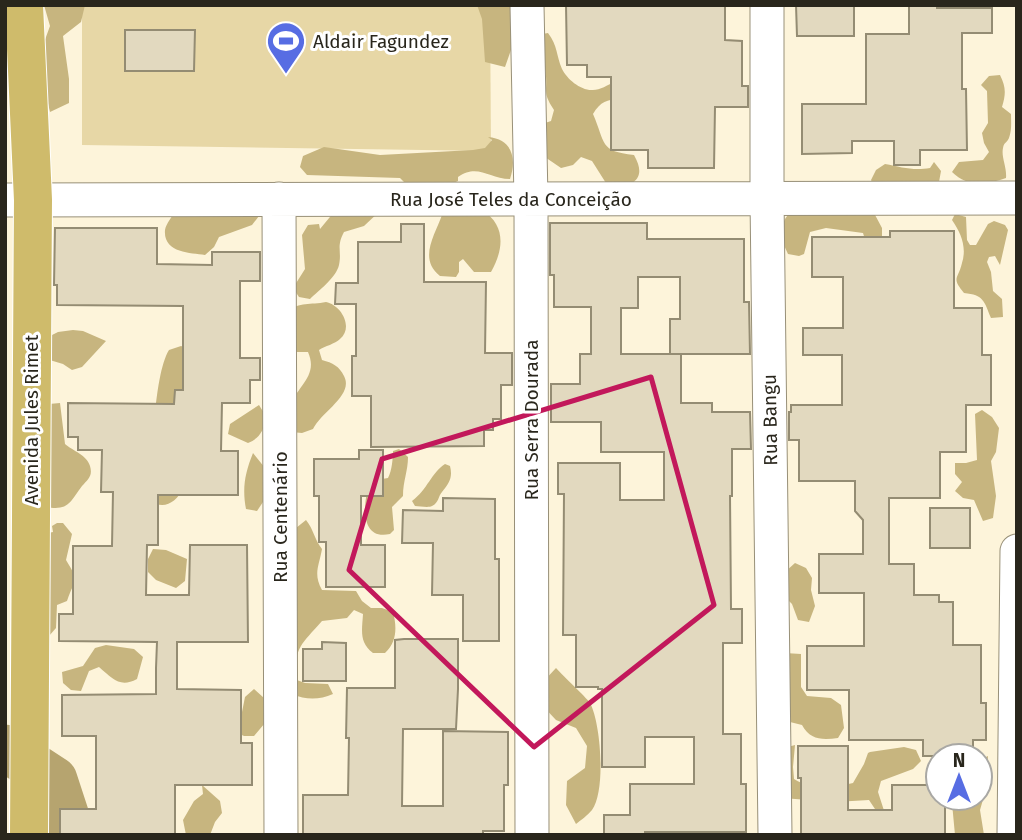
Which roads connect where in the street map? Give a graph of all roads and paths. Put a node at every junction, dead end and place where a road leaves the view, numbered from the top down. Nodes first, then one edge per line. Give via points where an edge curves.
1 (24, 5) edge
2 (527, 5) edge
3 (767, 5) edge
4 (1017, 198) edge
5 (279, 199) junction
6 (531, 199) junction
7 (767, 199) junction
8 (19, 200) edge
9 (1017, 551) edge
10 (29, 835) edge
11 (281, 835) edge
12 (532, 835) edge
13 (775, 835) edge
14 (1014, 835) edge

1 - 8 main road, Avenida Jules Rimet
2 - 6 street, Rua Serra Dourada
3 - 7 street, Rua Bangu
4 - 7 street, Rua José Teles da Conceição
5 - 6 street, Rua José Teles da Conceição
5 - 8 street, Rua José Teles da Conceição
5 - 11 street, Rua Centenário
6 - 7 street, Rua José Teles da Conceição
6 - 12 street, Rua Serra Dourada
7 - 13 street, Rua Bangu
8 - 10 main road, Avenida Jules Rimet
9 - 14 street

